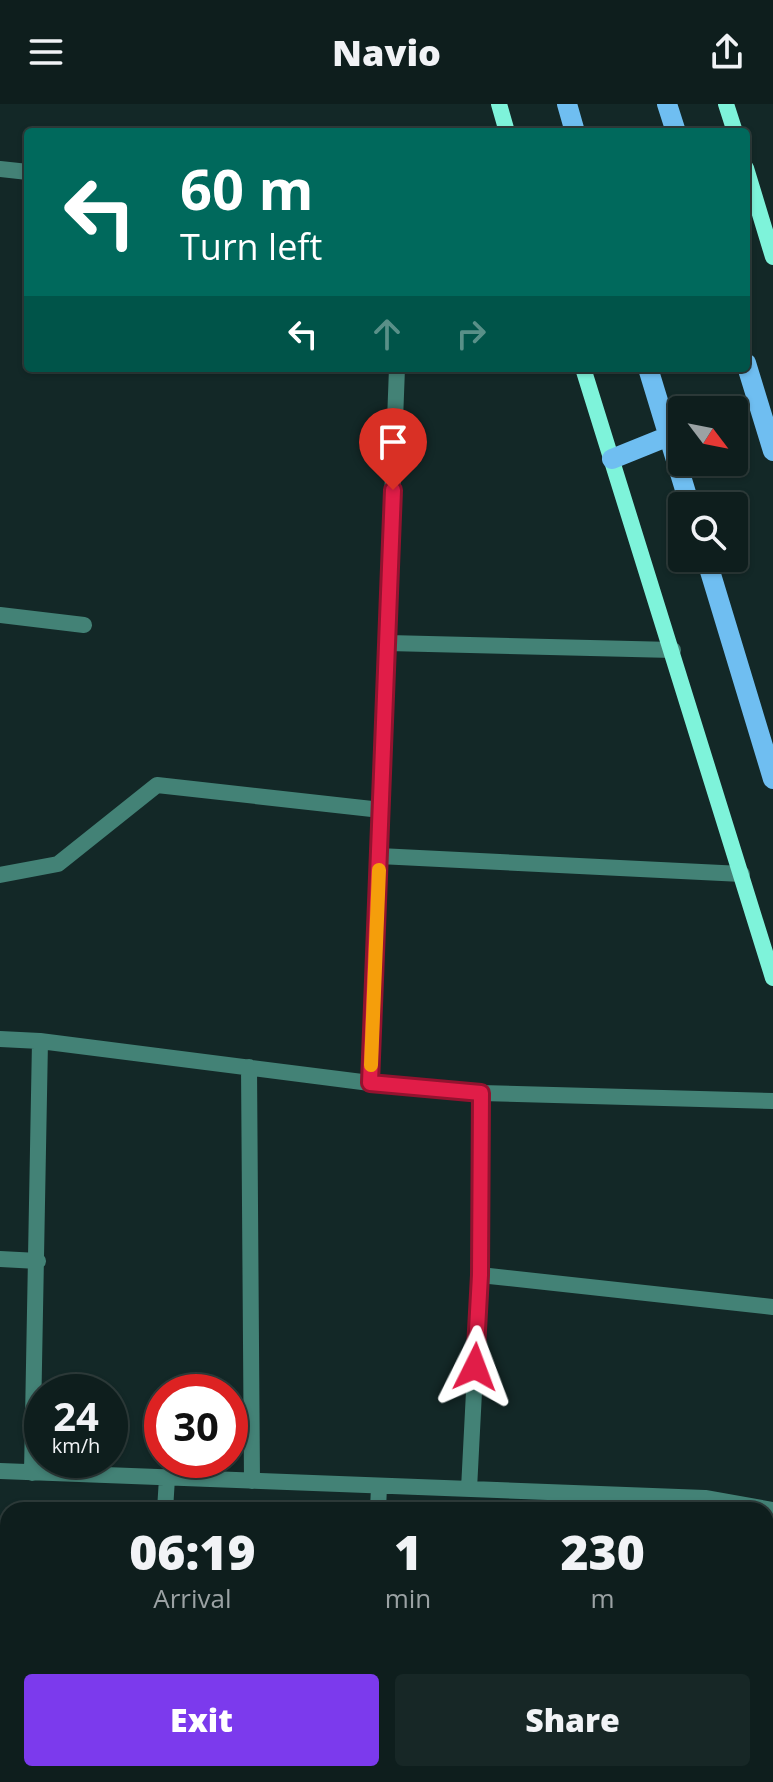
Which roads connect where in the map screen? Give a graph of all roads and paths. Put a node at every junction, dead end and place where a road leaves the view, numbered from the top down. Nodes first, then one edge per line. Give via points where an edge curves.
1 (499, 104) edge
2 (567, 104) edge
3 (667, 104) edge
4 (726, 104) edge
5 (506, 128) edge
6 (574, 128) edge
7 (675, 128) edge
8 (734, 128) edge
9 (0, 169) edge
10 (24, 172) edge
11 (750, 181) edge
12 (773, 257) edge
13 (397, 372) edge
14 (584, 372) edge
15 (649, 372) edge
16 (749, 372) edge
17 (668, 433) edge
18 (668, 436) edge
19 (773, 451) edge
20 (612, 459) junction
21 (710, 572) edge
22 (0, 615) edge
23 (84, 625) dead end
24 (388, 643) junction
25 (673, 650) junction
26 (773, 779) edge
27 (381, 810) junction
28 (379, 856) junction
29 (742, 874) junction
30 (0, 875) edge
31 (773, 978) edge
32 (0, 1039) edge
33 (40, 1041) junction
34 (249, 1067) junction
35 (370, 1083) junction
36 (481, 1093) junction
37 (773, 1101) edge
38 (0, 1259) edge
39 (38, 1261) junction
40 (480, 1275) junction
41 (773, 1307) edge
42 (35, 1374) edge
43 (0, 1471) edge
44 (24, 1472) edge
45 (167, 1478) joint
46 (252, 1481) junction
47 (379, 1486) junction
48 (469, 1489) junction
49 (166, 1502) edge
50 (378, 1502) edge
51 (674, 1502) edge

1 - 5 main road
2 - 6 main road
3 - 7 main road
4 - 8 main road
9 - 10 street
11 - 12 main road
13 - 24 street
14 - 20 main road
15 - 17 main road
16 - 19 main road
18 - 20 main road
20 - 25 main road
21 - 26 main road
22 - 23 street
24 - 25 street
24 - 27 street
25 - 29 main road
27 - 28 street
27 - 30 street via 157,785 58,864
28 - 29 street
28 - 35 street
29 - 31 main road
32 - 33 street
33 - 34 street
33 - 39 street
34 - 35 street
34 - 46 street
35 - 36 street
36 - 37 street
36 - 40 street
38 - 39 street
39 - 42 street
40 - 41 street
40 - 48 street
43 - 44 street
45 - 46 street
45 - 49 street
46 - 47 street
47 - 48 street
47 - 50 street
48 - 51 street

